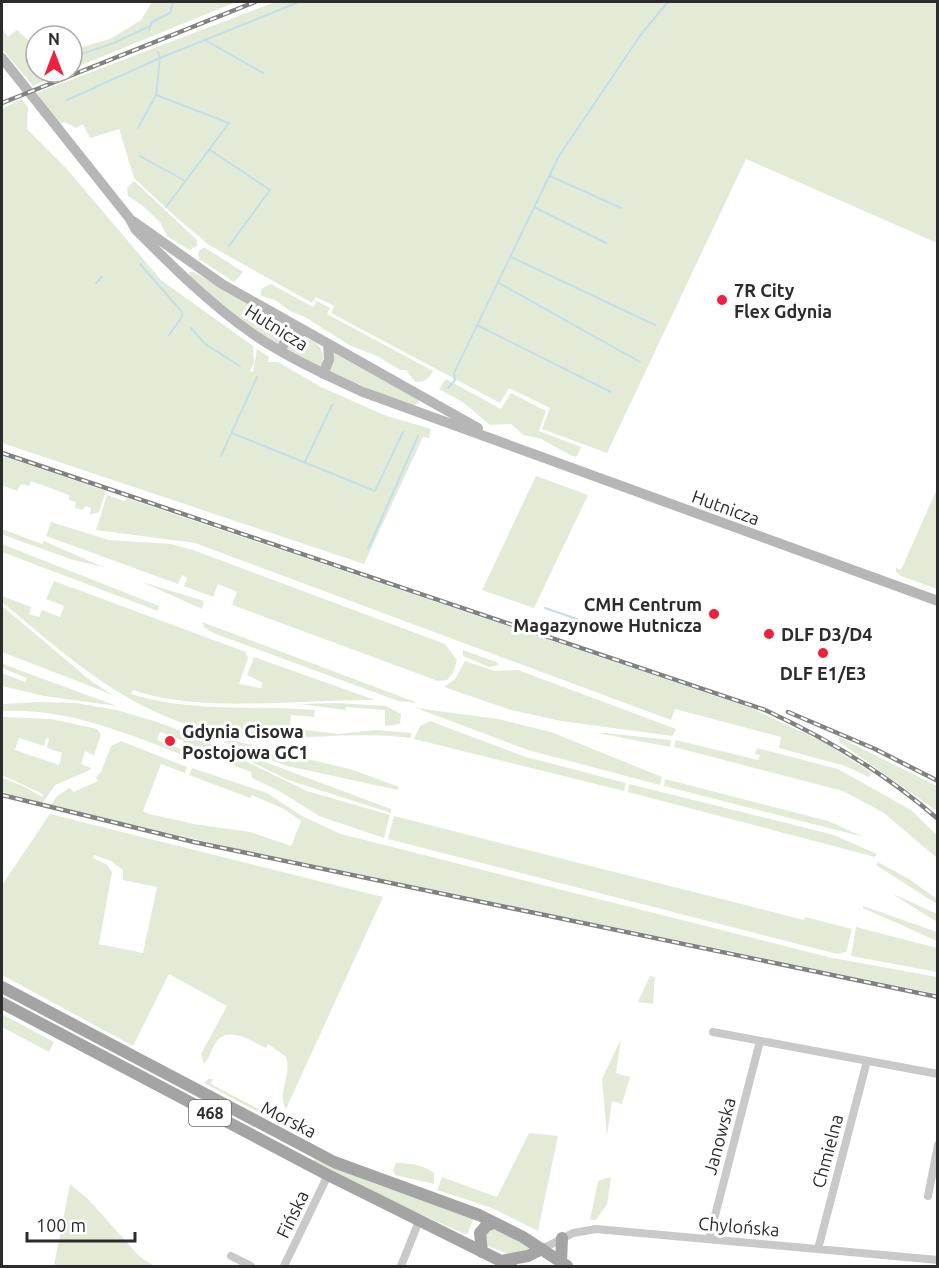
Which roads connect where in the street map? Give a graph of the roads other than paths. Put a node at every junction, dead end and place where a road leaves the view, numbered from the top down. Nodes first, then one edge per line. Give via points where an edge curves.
1 (2, 58) edge
2 (130, 219) junction
3 (191, 263) junction
4 (179, 274) junction
5 (303, 331) junction
6 (328, 344) junction
7 (280, 350) junction
8 (323, 374) junction
9 (426, 399) junction
10 (420, 413) junction
11 (504, 443) junction
12 (938, 602) edge
13 (2, 987) edge
14 (2, 1002) edge
15 (713, 1032) dead end
16 (760, 1041) junction
17 (867, 1061) junction
18 (938, 1074) edge
19 (938, 1145) edge
20 (328, 1175) junction
21 (928, 1196) dead end
22 (419, 1221) junction
23 (494, 1222) junction
24 (562, 1238) junction
25 (709, 1239) junction
26 (542, 1249) junction
27 (818, 1249) junction
28 (482, 1252) junction
29 (231, 1256) dead end
30 (938, 1260) edge
31 (506, 1264) edge
32 (564, 1265) edge
33 (251, 1266) edge
34 (284, 1266) edge
35 (400, 1266) edge

1 - 2 main road, Hutnicza
2 - 3 main road, Hutnicza
2 - 4 main road, Hutnicza
3 - 4 main road
3 - 5 main road, Hutnicza
4 - 7 main road, Hutnicza via 242,326
5 - 6 main road, Hutnicza
5 - 7 main road via 287,339
6 - 8 main road via 329,360
6 - 9 main road, Hutnicza
7 - 8 main road, Hutnicza
8 - 10 main road, Hutnicza
9 - 10 main road
9 - 11 main road, Hutnicza
10 - 11 main road, Hutnicza
11 - 12 main road, Hutnicza
13 - 23 main road, Morska / 468 via 334,1162
14 - 20 main road, Morska / 468
15 - 16 street
16 - 17 street
16 - 25 street, Janowska
17 - 18 street
17 - 27 street, Chmielna
19 - 21 street
20 - 22 main road, Morska / 468
20 - 34 street, Fińska
22 - 28 main road, Morska / 468
22 - 35 street
23 - 26 main road, Morska / 468
23 - 28 main road via 480,1233
24 - 25 street, Chylońska via 596,1229
24 - 26 street, Chylońska
24 - 32 main road
25 - 27 street, Chylońska
26 - 31 main road
26 - 32 main road, Morska / 468
27 - 30 street, Chylońska
28 - 31 main road, Morska / 468
29 - 33 street

